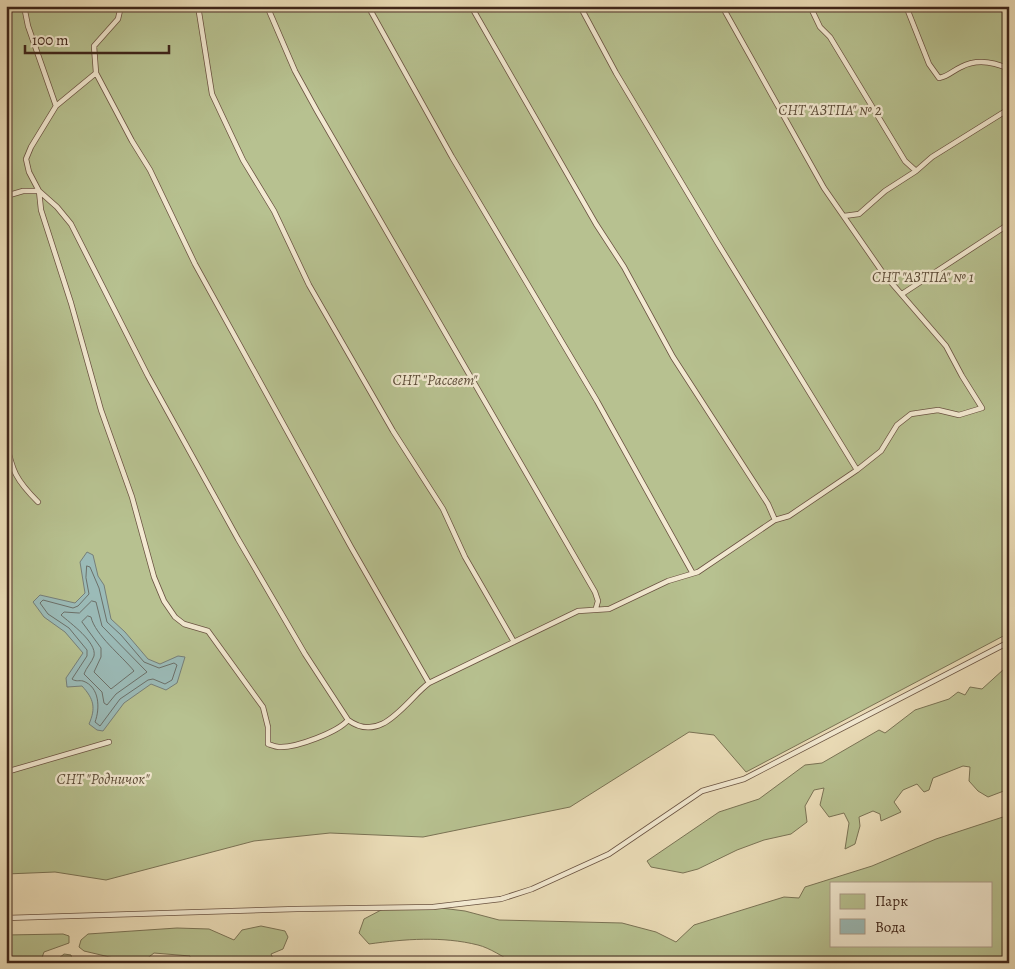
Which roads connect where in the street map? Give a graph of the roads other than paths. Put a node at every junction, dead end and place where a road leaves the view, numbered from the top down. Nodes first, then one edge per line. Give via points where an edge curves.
1 (24, 6) edge
2 (121, 6) edge
3 (198, 6) edge
4 (267, 6) edge
5 (368, 6) edge
6 (471, 6) edge
7 (580, 6) edge
8 (722, 6) edge
9 (810, 6) edge
10 (906, 6) edge
11 (1009, 69) edge
12 (96, 73) junction
13 (56, 106) junction
14 (1009, 109) edge
15 (916, 171) junction
16 (39, 191) junction
17 (6, 196) edge
18 (844, 216) junction
19 (1009, 224) edge
20 (902, 294) junction
21 (6, 441) edge
22 (857, 470) junction
23 (38, 502) dead end
24 (775, 520) junction
25 (692, 572) junction
26 (596, 608) junction
27 (514, 642) junction
28 (1009, 642) edge
29 (429, 683) junction
30 (348, 720) junction
31 (109, 742) dead end
32 (6, 772) edge
33 (6, 918) edge

1 - 13 lane
2 - 12 lane via 118,19 94,46
3 - 27 lane via 212,94 243,160 274,211 309,285 393,432 443,509 465,557
4 - 26 lane via 316,111 595,592
5 - 25 lane via 452,156 597,401
6 - 24 lane via 673,357 768,504
7 - 22 lane via 616,73
8 - 18 lane via 824,188
9 - 15 lane via 905,161
10 - 11 lane via 929,64 939,78 976,62 998,64
12 - 13 lane
12 - 29 lane via 150,170 211,295
13 - 16 lane via 26,160
14 - 15 lane via 932,157
15 - 18 lane via 885,190 859,214
16 - 17 lane
16 - 30 lane via 71,224 148,376 234,531 305,654
16 - 30 lane via 41,210 101,410 164,601 184,624 208,631 238,671 263,707 268,744 280,747 301,742 342,727
18 - 20 lane via 883,273
19 - 20 lane
20 - 22 lane via 946,346 982,408 959,416 938,410 911,414 897,425 881,451
21 - 23 lane via 11,467
22 - 24 lane via 789,516
24 - 25 lane via 698,572
25 - 26 lane via 618,605
26 - 27 lane via 578,611
27 - 29 lane
28 - 33 lane via 744,779 702,791 609,854 532,889 501,899 433,907
29 - 30 lane via 414,694 392,720 360,728
31 - 32 lane

